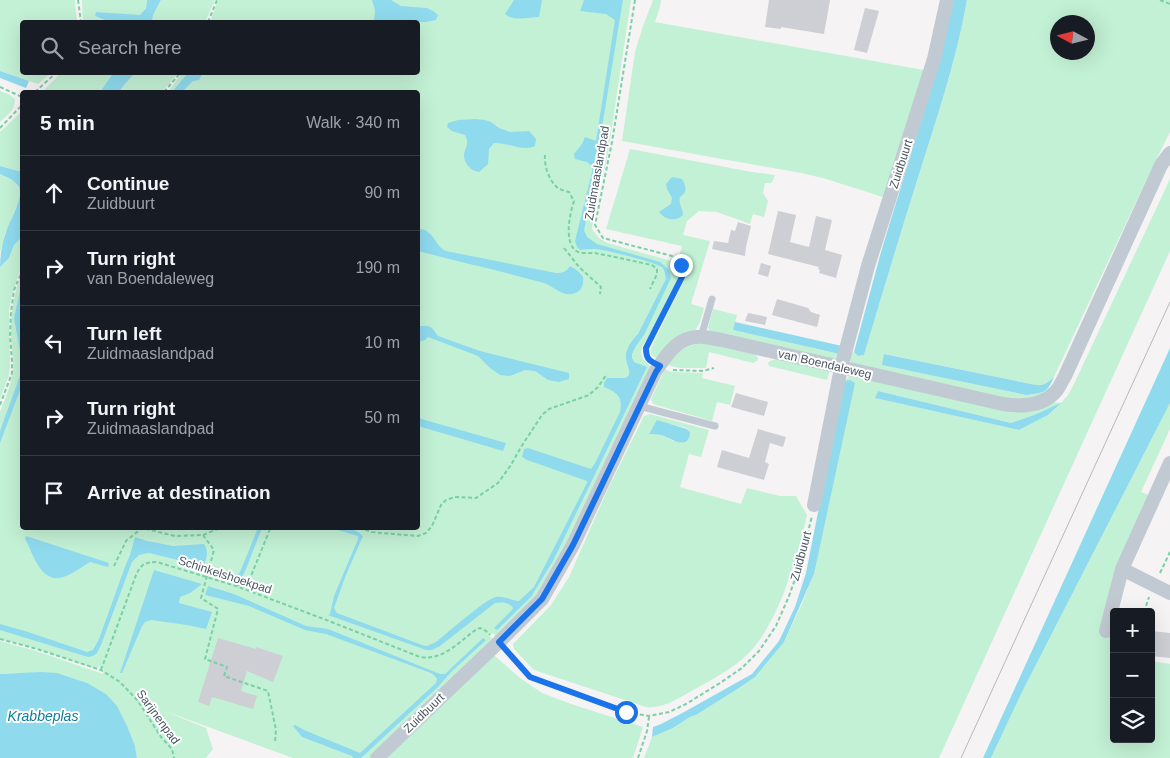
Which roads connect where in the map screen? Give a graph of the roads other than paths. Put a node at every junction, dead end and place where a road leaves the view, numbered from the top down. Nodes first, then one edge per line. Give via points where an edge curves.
1 (947, 0) edge
2 (1170, 153) edge
3 (712, 299) dead end
4 (701, 337) junction
5 (841, 368) junction
6 (639, 406) junction
7 (715, 426) dead end
8 (1170, 463) edge
9 (814, 505) road end
10 (1122, 569) junction
11 (1170, 594) edge
12 (1106, 631) dead end
13 (499, 642) joint
14 (377, 758) edge

1 - 5 street, Zuidbuurt via 934,59 868,266
2 - 5 street, van Boendaleweg via 1160,165 1064,376 1049,398 1016,406
3 - 4 lane
4 - 5 street, van Boendaleweg
4 - 6 street, van Boendaleweg via 682,341 673,347
5 - 9 street, Zuidbuurt
6 - 7 lane
6 - 13 street, van Boendaleweg via 573,545 542,599
8 - 10 street
10 - 11 street
10 - 12 street
13 - 14 street, Zuidbuurt

